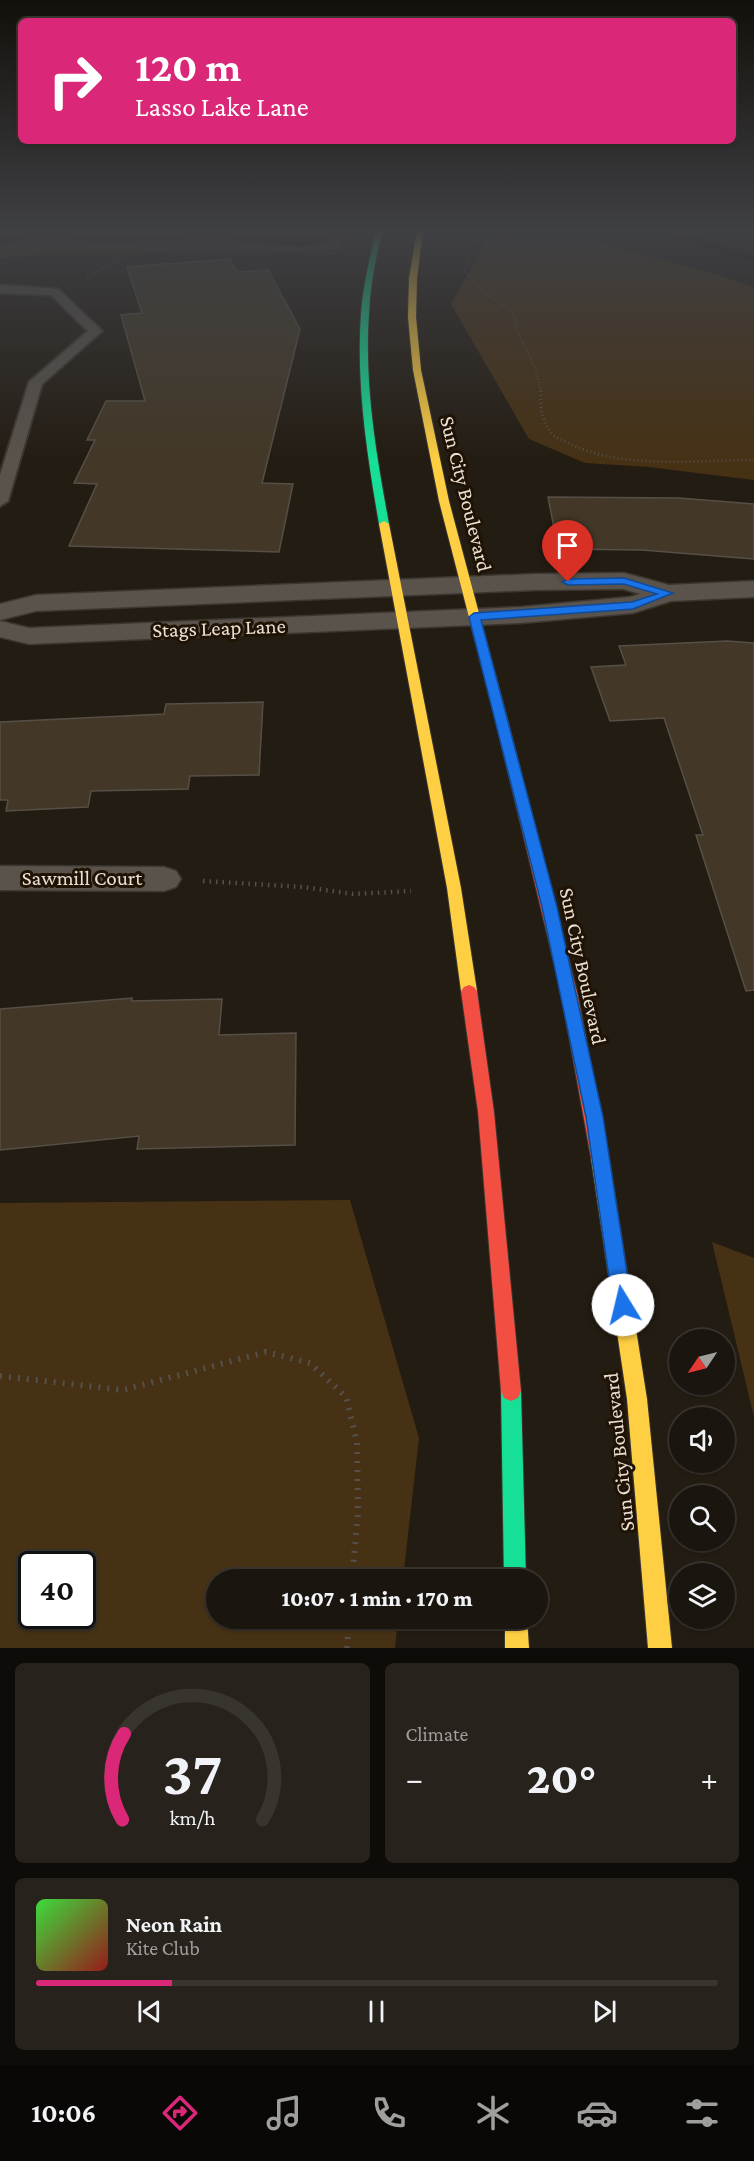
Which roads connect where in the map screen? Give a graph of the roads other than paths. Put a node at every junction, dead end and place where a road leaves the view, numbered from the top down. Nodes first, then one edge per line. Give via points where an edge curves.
1 (71, 308) edge
2 (366, 308) edge
3 (412, 308) edge
4 (1, 494) edge
5 (466, 584) junction
6 (396, 587) junction
7 (754, 589) edge
8 (668, 593) junction
9 (0, 612) edge
10 (474, 617) junction
11 (402, 620) junction
12 (0, 630) edge
13 (0, 878) edge
14 (164, 879) road end
15 (515, 1569) edge
16 (516, 1629) edge
17 (517, 1648) edge
18 (660, 1648) edge

1 - 4 lane via 96,331 36,382
2 - 6 street via 364,372 380,503
3 - 5 street, Sun City Boulevard via 417,370 428,430
5 - 6 street, Stags Leap Lane
5 - 8 street, Stags Leap Lane via 624,581
5 - 10 street, Sun City Boulevard
6 - 9 street, Stags Leap Lane via 36,603
6 - 11 street
7 - 8 street
8 - 10 street, Stags Leap Lane via 633,605
10 - 11 street, Stags Leap Lane
10 - 18 street, Sun City Boulevard via 544,884 594,1117 637,1399
11 - 12 street, Stags Leap Lane via 29,636
11 - 15 street via 454,888 486,1112 511,1385
13 - 14 street, Sawmill Court
16 - 17 street

